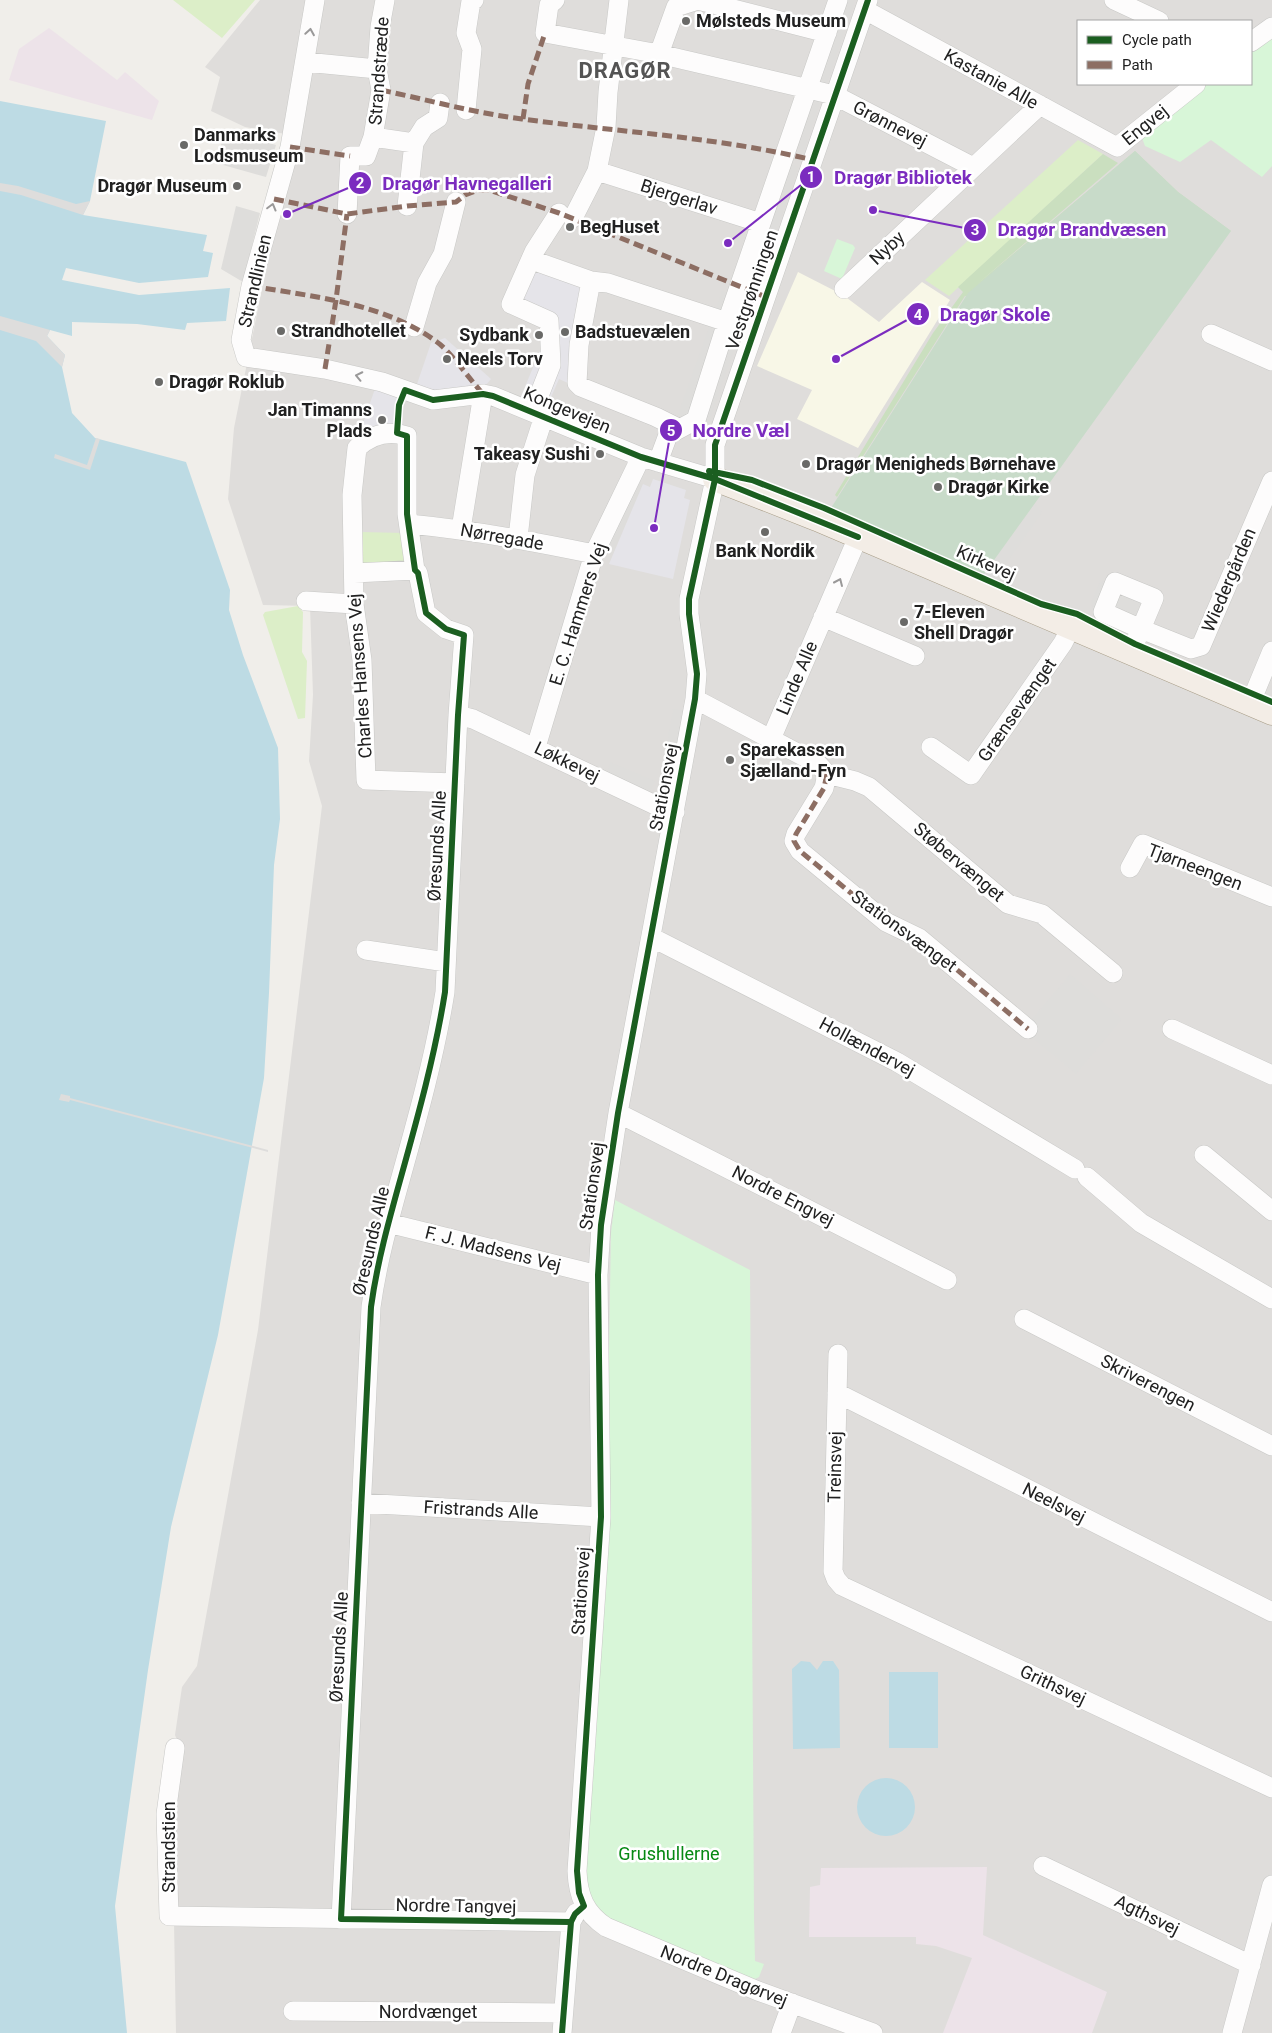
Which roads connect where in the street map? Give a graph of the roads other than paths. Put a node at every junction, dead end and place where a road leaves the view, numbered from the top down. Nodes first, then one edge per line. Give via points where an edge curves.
1 (315, 0) edge
2 (385, 0) edge
3 (474, 0) edge
4 (555, 0) edge
5 (619, 0) edge
6 (698, 0) edge
7 (838, 0) edge
8 (1114, 0) edge
9 (867, 5) edge
10 (1157, 20) edge
11 (1272, 27) edge
12 (827, 33) junction
13 (1252, 41) edge
14 (614, 46) junction
15 (659, 54) junction
16 (305, 62) junction
17 (377, 69) junction
18 (1195, 85) edge
19 (809, 88) junction
20 (834, 95) junction
21 (440, 103) dead end
22 (1040, 105) junction
23 (466, 110) dead end
24 (373, 137) junction
25 (414, 143) junction
26 (1117, 147) joint
27 (973, 167) junction
28 (597, 171) junction
29 (456, 202) dead end
30 (406, 206) dead end
31 (347, 214) dead end
32 (761, 223) junction
33 (532, 260) junction
34 (592, 281) junction
35 (844, 289) dead end
36 (727, 322) junction
37 (414, 328) dead end
38 (1212, 334) dead end
39 (246, 357) joint
40 (1272, 361) edge
41 (483, 394) junction
42 (539, 413) junction
43 (678, 428) junction
44 (649, 459) junction
45 (715, 479) junction
46 (1272, 481) edge
47 (409, 524) junction
48 (461, 529) junction
49 (858, 536) junction
50 (518, 538) junction
51 (594, 554) junction
52 (415, 570) junction
53 (354, 573) junction
54 (306, 600) dead end
55 (354, 604) junction
56 (823, 618) junction
57 (1071, 628) junction
58 (1272, 651) edge
59 (1131, 652) junction
60 (915, 656) dead end
61 (695, 699) junction
62 (1250, 704) junction
63 (1272, 713) edge
64 (458, 715) junction
65 (771, 739) junction
66 (536, 747) junction
67 (931, 747) dead end
68 (827, 774) junction
69 (454, 783) junction
70 (675, 812) junction
71 (1130, 868) dead end
72 (1272, 897) edge
73 (651, 937) junction
74 (366, 950) dead end
75 (446, 962) junction
76 (1113, 973) dead end
77 (1028, 1029) dead end
78 (1172, 1029) dead end
79 (1272, 1075) edge
80 (618, 1113) junction
81 (1204, 1154) dead end
82 (1272, 1211) edge
83 (388, 1223) junction
84 (598, 1275) junction
85 (947, 1280) dead end
86 (1272, 1299) edge
87 (1024, 1320) dead end
88 (838, 1354) dead end
89 (837, 1393) junction
90 (1272, 1446) edge
91 (361, 1503) junction
92 (602, 1517) junction
93 (836, 1579) joint
94 (1272, 1612) edge
95 (175, 1748) dead end
96 (1272, 1788) edge
97 (1043, 1866) dead end
98 (1272, 1885) edge
99 (584, 1906) junction
100 (169, 1916) joint
101 (341, 1920) junction
102 (570, 1922) junction
103 (1251, 1965) junction
104 (792, 2003) junction
105 (293, 2011) dead end
106 (563, 2013) junction
107 (562, 2033) edge
108 (781, 2033) edge
109 (873, 2033) edge
110 (1232, 2033) edge

16 -> 1 street, Strandlinien
2 - 17 street, Strandstræde
3 - 23 street via 471,1 466,34 472,49
4 - 14 street, Grønnevej via 550,5 544,33
5 - 14 street
6 - 12 street
6 - 15 street via 676,7
7 - 12 street, Vestgrønningen
8 - 10 street
9 - 20 street, Vestgrønningen
9 - 22 street, Kastanie Alle
11 - 13 street
12 - 19 street, Vestgrønningen
14 - 15 street, Grønnevej
14 - 28 street via 606,127
15 - 19 street, Grønnevej
16 - 17 street
39 -> 16 street, Strandlinien via 241,340 251,286 290,147
17 - 24 street, Strandstræde via 381,90
18 - 26 street, Engvej
19 - 20 street, Grønnevej
19 - 32 street, Vestgrønningen
20 - 27 street, Grønnevej
20 - 45 street, Vestgrønningen via 715,445
21 - 25 street via 438,118 424,127
22 - 26 street, Kastanie Alle
22 - 27 street, Nyby
24 - 25 street
24 - 31 street, Strandstræde via 366,156 350,156
25 - 30 street
27 - 35 street, Nyby
28 - 32 street, Bjergerlav
28 - 33 street via 566,216 534,252
29 - 37 street via 443,254 427,283
32 - 36 street, Vestgrønningen
33 - 34 street
33 - 42 street via 511,304 549,321 551,365
34 - 36 street via 608,283
34 - 43 street via 579,345 577,383
36 - 43 street, Vestgrønningen via 696,420
38 - 40 street
41 -> 39 street, Kongevejen via 434,400 382,382 334,371
41 - 42 street, Kongevejen
41 - 48 street
42 - 44 street, Kongevejen
42 - 50 street via 524,476
43 - 44 street, Vestgrønningen via 668,435
44 - 45 street, Kongevejen
44 - 51 street, E. C. Hammers Vej
45 - 49 main road, Kirkevej
45 - 61 street, Stationsvej via 689,600 697,674
46 - 59 street, Wiedergården via 1201,646 1192,650 1141,629
47 - 48 street, Nørregade
47 - 52 street
47 - 53 street, Charles Hansens Vej via 407,436 397,433 374,436 357,448 352,496
48 - 50 street, Nørregade
56 -> 49 street, Linde Alle
49 - 57 main road, Kirkevej
50 - 51 street, Nørregade
51 - 66 street, E. C. Hammers Vej
52 - 53 street
52 - 64 street, Øresunds Alle via 426,613 446,629 464,635
53 - 55 street, Charles Hansens Vej
54 - 55 street
55 - 69 street, Charles Hansens Vej via 362,660 366,780
56 - 60 street
56 - 65 street, Linde Alle
57 - 59 main road, Kirkevej
57 - 67 street, Grænsevænget via 971,775
58 - 62 street
59 - 62 main road, Kirkevej
61 - 65 street
61 - 70 street, Stationsvej
62 - 63 main road, Kirkevej
64 - 66 street, Løkkevej
64 - 69 street, Øresunds Alle
65 - 68 street via 818,764
66 - 70 street, Løkkevej
68 - 76 street, Støbervænget via 869,787 1008,904 1042,914
68 - 77 street, Stationsvænget via 824,788 796,834 794,841 800,851 886,922 919,938
69 - 75 street, Øresunds Alle
70 - 73 street, Stationsvej
71 - 72 street, Tjørneengen via 1143,844
73 - 80 street, Stationsvej
73 - 86 street, Hollændervej via 897,1062 1081,1173 1141,1223
74 - 75 street
75 - 83 street, Øresunds Alle via 445,992 424,1094
78 - 79 street
80 - 84 street, Stationsvej via 600,1225
80 - 85 street, Nordre Engvej
81 - 82 street
83 - 84 street, F. J. Madsens Vej
83 - 91 street, Øresunds Alle via 371,1307
84 - 92 street, Stationsvej
87 - 90 street, Skriverengen
88 - 89 street, Treinsvej
89 - 93 street, Treinsvej via 833,1571
89 - 94 street, Neelsvej
91 - 92 street, Fristrands Alle
91 - 101 street, Øresunds Alle
92 - 99 street, Stationsvej via 577,1871
93 - 96 street, Grithsvej via 842,1586
95 - 100 street, Strandstien via 166,1814
97 - 103 street, Agthsvej
98 - 103 street
99 - 102 street
99 - 104 street, Nordre Dragørvej via 614,1932
100 - 101 street, Nordre Tangvej
101 - 102 street, Nordre Tangvej
102 - 106 street
103 - 110 street
104 - 108 street
104 - 109 street, Nordre Dragørvej
105 - 106 street, Nordvænget
106 - 107 street

